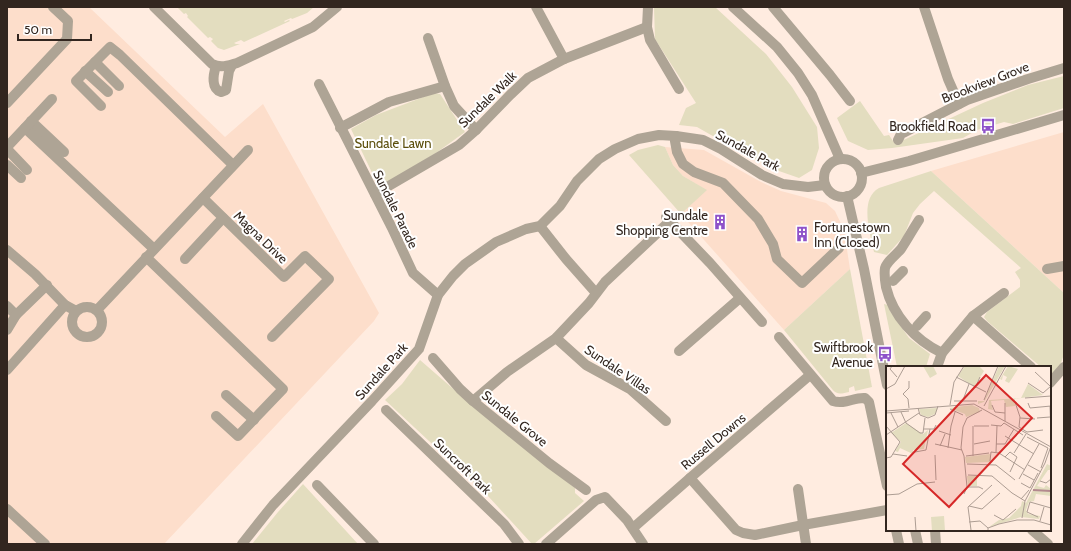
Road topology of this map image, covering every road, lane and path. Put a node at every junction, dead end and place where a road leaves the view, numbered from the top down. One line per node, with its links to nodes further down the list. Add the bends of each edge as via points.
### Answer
1 (53, 7): 24 (street, via 68,21 67,39)
2 (154, 7): 14 (street)
3 (337, 7): 13 (street, via 313,27)
4 (536, 7): 11 (street)
5 (648, 7): 9 (street)
6 (733, 7): 36 (street, via 777,47 798,73 812,95)
7 (773, 7): 23 (street)
8 (925, 7): 25 (street, via 948,79)
9 (647, 27): 11 (street, Sundale Walk); 20 (street, via 652,46)
10 (428, 38): 19 (street)
11 (564, 59): 30 (street, Sundale Walk, via 528,78)
12 (95, 62): 16 (street); 18 (street); 38 (street, via 110,47)
13 (232, 65): 14 (street); 14 (street, via 226,90 221,92 214,87)
14 (216, 66)
15 (1064, 68): 25 (street, Brookview Grove)
16 (86, 72): 21 (street); 26 (street, via 76,81)
17 (319, 84): 29 (street, Sundale Parade)
18 (119, 86)
19 (445, 86): 29 (street, via 389,102); 30 (street, via 454,106)
20 (679, 90)
21 (108, 92)
22 (52, 99): 28 (street)
23 (850, 101)
24 (7, 103)
25 (960, 104): 32 (street, Brookview Grove, via 901,134)
26 (101, 106)
27 (1064, 115): 39 (street)
28 (28, 124): 33 (street); 35 (street); 49 (street)
29 (340, 128): 41 (street, Sundale Parade)
30 (476, 130): 41 (street, Sundale Walk, via 459,145)
31 (676, 136): 40 (street, Sundale Park, via 703,140 762,175 783,184 808,187); 46 (street, Sundale Park, via 638,139 599,158); 47 (street, via 676,152 683,164 694,172 723,183 758,219 773,244 777,259 802,283)
32 (898, 140)
33 (7, 148): 37 (street, via 24,174)
34 (248, 150): 38 (street)
35 (64, 152)
36 (840, 159): 39 (street, via 853,162); 40 (street, via 826,168)
37 (7, 165)
38 (233, 165): 43 (street)
39 (861, 173): 42 (street, via 857,189)
40 (825, 185): 42 (street, via 832,193)
41 (375, 194): 59 (street, Sundale Parade, via 413,273)
42 (847, 196): 82 (street)
43 (203, 198): 44 (street, Magna Drive); 49 (street)
44 (223, 218): 51 (street); 71 (street, Magna Drive, via 284,277 305,256 328,279)
45 (919, 220): 75 (street, via 885,268 885,280 895,312 917,336)
46 (540, 226): 57 (street); 59 (street, Sundale Park, via 496,242 465,264)
47 (839, 248)
48 (7, 250): 56 (street)
49 (154, 250): 50 (street)
50 (146, 257): 63 (street); 88 (street, via 283,389)
51 (185, 259)
52 (1064, 266): 53 (street)
53 (1047, 269)
54 (903, 271): 55 (street)
55 (893, 281)
56 (47, 285): 61 (street); 65 (street)
57 (596, 293): 60 (street, via 668,219); 73 (street)
58 (1004, 293): 67 (street)
59 (438, 294): 104 (street, Sundale Park, via 418,349 273,505)
60 (740, 298): 68 (street); 74 (street)
61 (65, 305): 64 (street); 80 (street)
62 (7, 306): 65 (street)
63 (97, 310): 64 (street, via 88,306); 64 (street, via 102,319 100,329 88,338 74,331 71,320)
64 (76, 311)
65 (16, 315): 70 (street)
66 (926, 316): 69 (street)
67 (974, 316): 75 (street); 78 (street)
68 (762, 322)
69 (917, 326)
70 (7, 330)
71 (272, 337)
72 (779, 337): 81 (street)
73 (556, 338): 85 (street, via 507,372); 89 (street, Sundale Villas, via 586,365 630,389)
74 (679, 351)
75 (942, 353): 77 (street)
76 (434, 358): 85 (street, Sundale Grove)
77 (937, 366)
78 (1030, 366)
79 (1064, 367): 83 (street)
80 (7, 370)
81 (810, 375): 90 (street, Russell Downs); 91 (street, via 833,401 840,403 861,397 869,402)
82 (886, 380)
83 (1051, 382)
84 (226, 395): 88 (street)
85 (473, 401): 94 (street, Sundale Grove)
86 (386, 410): 106 (street, Suncroft Park, via 504,524)
87 (216, 416): 88 (street, via 238,436)
88 (254, 420)
89 (666, 421)
90 (690, 478): 97 (street, via 736,530 743,534 755,535); 98 (street, Russell Downs)
91 (886, 481)
92 (317, 485): 105 (street)
93 (798, 489): 97 (street)
94 (586, 490)
95 (7, 509): 103 (street)
96 (886, 510): 97 (street)
97 (803, 525): 109 (street)
98 (633, 528): 107 (street, via 605,497 596,500); 108 (street)
99 (896, 531): 110 (street)
100 (915, 531): 111 (street)
101 (935, 531): 112 (street)
102 (1033, 531): 113 (street)
103 (45, 544)
104 (242, 544)
105 (374, 544)
106 (519, 544)
107 (546, 544)
108 (643, 544)
109 (806, 544)
110 (899, 544)
111 (918, 544)
112 (936, 544)
113 (1048, 544)

